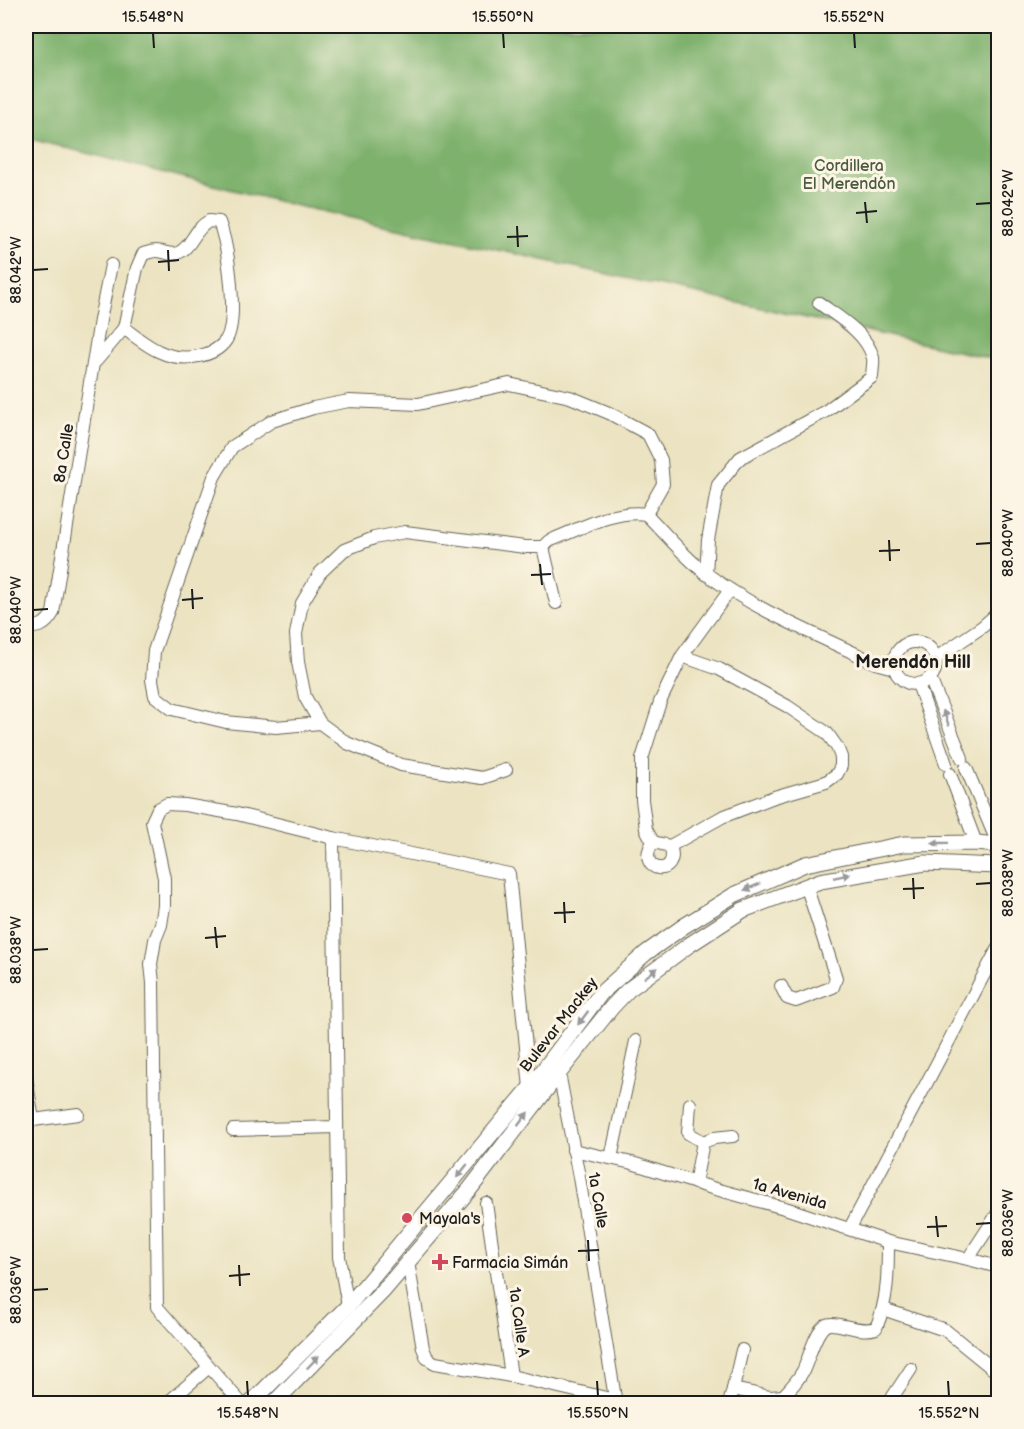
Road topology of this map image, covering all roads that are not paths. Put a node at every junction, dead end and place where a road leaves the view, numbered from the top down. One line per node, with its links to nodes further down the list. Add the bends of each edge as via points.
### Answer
1 (111, 265): 4 (street, 8a Calle)
2 (819, 303): 7 (street, via 846,322 865,343 873,358 872,377 826,411 740,458 718,485)
3 (124, 328): 3 (street, via 152,349 187,359 210,354 226,339 232,290 219,222 209,221 198,227 180,252 170,255 155,250 143,254); 4 (street)
4 (95, 362): 11 (street, 8a Calle, via 53,613 46,624)
5 (646, 514): 6 (street, via 601,519); 7 (street); 17 (street, via 663,484 661,460 648,434 609,412 570,398 509,384 418,404 350,401 272,420 232,447 214,477 154,651 152,680 155,696 172,709 226,722 276,727)
6 (543, 547): 9 (street); 17 (street, via 405,532 374,538 344,550 321,573 302,603 296,634 305,697)
7 (706, 574): 8 (street)
8 (730, 590): 12 (street); 14 (street, via 875,663)
9 (556, 603)
10 (999, 613): 13 (street)
11 (26, 627)
12 (682, 656): 20 (street, via 660,702 642,759 642,800 646,829); 23 (street, via 719,669 787,706 827,734 837,747 841,766 826,782 722,817)
13 (936, 658): 14 (street, via 929,646 909,642 894,657); 15 (street)
14 (894, 668): 16 (street, via 904,682)
15 (930, 678): 16 (street); 22 (street, one-way to 15)
16 (918, 684): 21 (street)
17 (320, 723): 18 (street, via 347,743 401,765 482,778)
18 (506, 770)
19 (333, 838): 31 (street, via 509,874); 35 (street); 52 (street, via 185,805 167,804 158,810 152,822 164,878 164,906 151,964 157,1307)
20 (653, 842): 23 (street); 23 (street, via 647,858 658,868 672,862)
21 (976, 843): 22 (main road, Bulevar Mackey); 24 (main road); 31 (main road, Bulevar Mackey, one-way to 31, via 904,844 805,864 734,895 646,953 602,993)
22 (999, 844)
23 (670, 846)
24 (994, 863): 25 (main road, Bulevar Mackey, one-way to 24, via 925,863)
25 (806, 885): 27 (street, via 836,978 833,987 796,1001 787,998); 29 (main road, Bulevar Mackey, one-way to 25, via 627,990 743,910)
26 (999, 948): 44 (street)
27 (781, 986)
28 (636, 1041): 40 (street)
29 (559, 1073): 39 (street, 1a Calle); 47 (main road, Bulevar Mackey, one-way to 29)
30 (26, 1077): 34 (street)
31 (530, 1088): 49 (main road, Bulevar Mackey, one-way to 49)
32 (690, 1104): 38 (street, via 688,1133)
33 (78, 1114): 34 (street)
34 (29, 1121)
35 (337, 1126): 36 (street); 49 (street, via 339,1257)
36 (233, 1130)
37 (733, 1136): 38 (street)
38 (704, 1142): 41 (street)
39 (573, 1150): 40 (street, 1a Avenida); 57 (street, 1a Calle)
40 (611, 1158): 41 (street, 1a Avenida)
41 (695, 1183): 44 (street, 1a Avenida)
42 (486, 1203): 55 (street, 1a Calle A)
43 (999, 1213): 46 (street)
44 (850, 1228): 45 (street, 1a Avenida)
45 (888, 1242): 46 (street, 1a Avenida); 50 (street)
46 (968, 1259): 48 (street, 1a Avenida)
47 (408, 1262): 55 (street, via 427,1358); 62 (main road, Bulevar Mackey, one-way to 47)
48 (999, 1267)
49 (348, 1306): 61 (main road, Bulevar Mackey)
50 (883, 1309): 54 (street, via 945,1330); 56 (street, via 876,1328 870,1330 827,1325 794,1386 783,1396)
51 (742, 1350): 56 (street)
52 (209, 1367): 59 (street); 60 (street)
53 (911, 1369): 58 (street)
54 (999, 1373)
55 (512, 1376): 57 (street)
56 (733, 1389): 63 (street)
57 (616, 1402)
58 (893, 1402)
59 (166, 1404)
60 (242, 1404)
61 (250, 1404)
62 (273, 1404)
63 (729, 1404)

